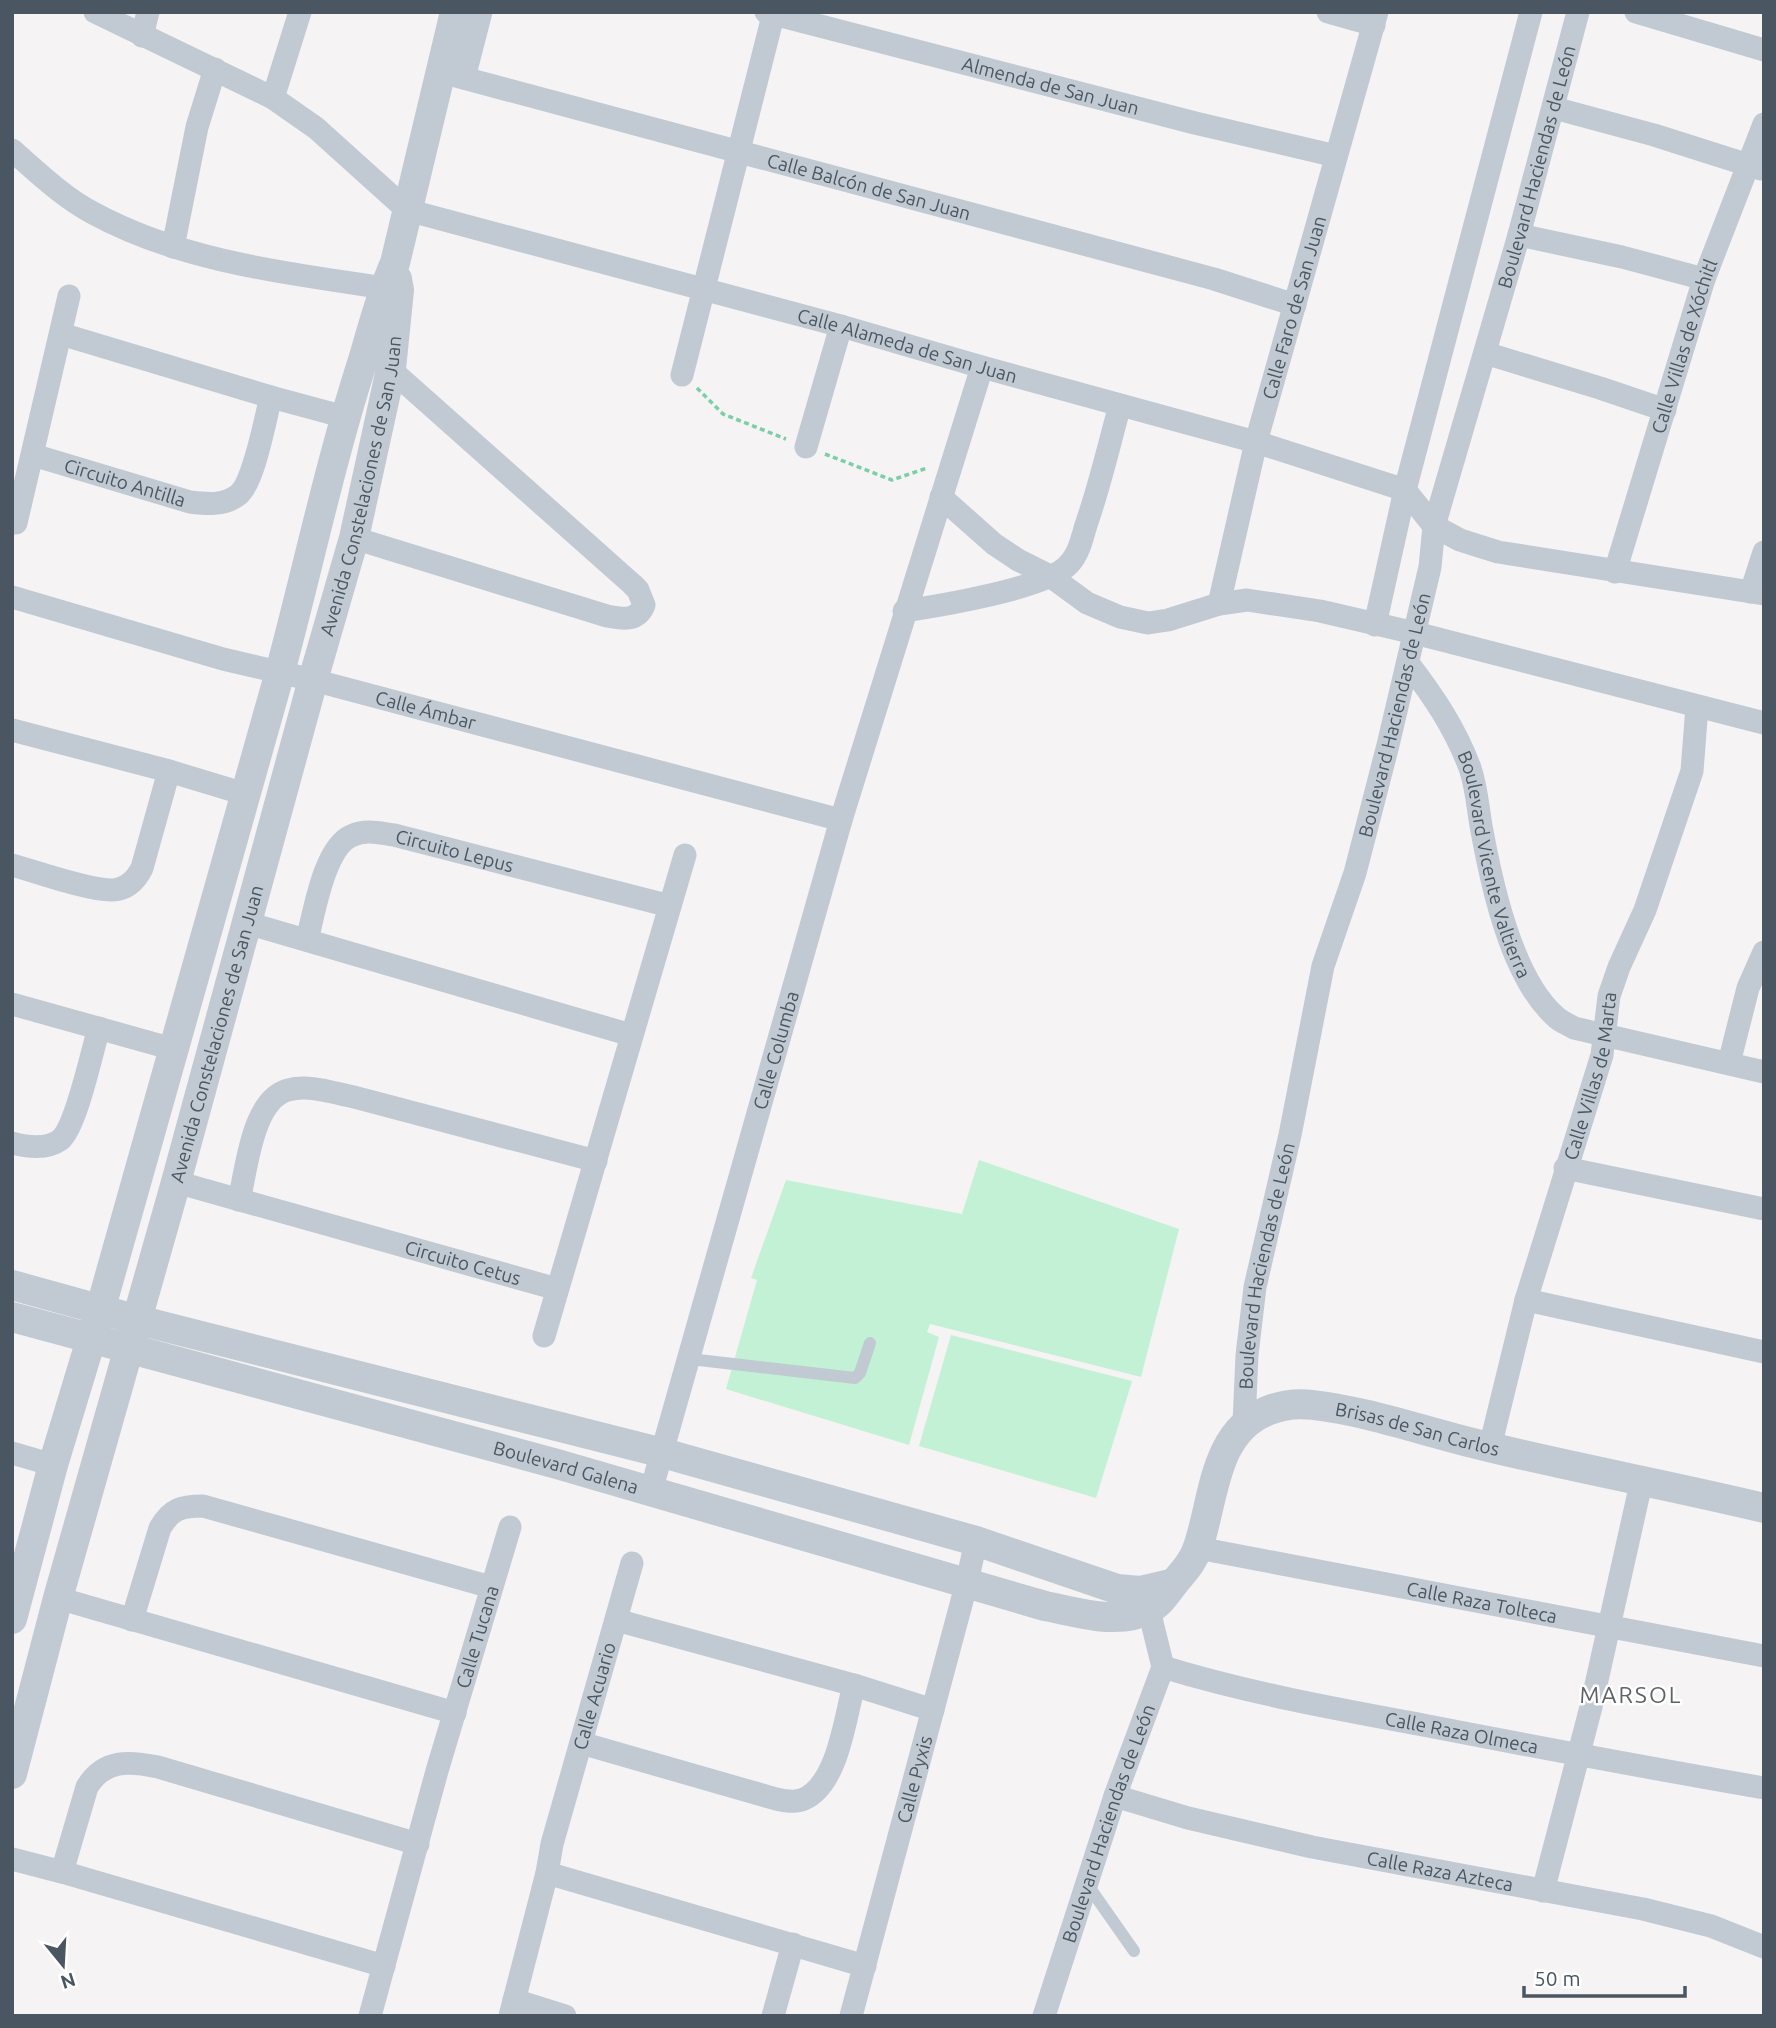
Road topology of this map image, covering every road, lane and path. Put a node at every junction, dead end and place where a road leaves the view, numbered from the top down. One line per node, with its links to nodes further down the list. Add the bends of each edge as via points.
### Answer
1 (95, 12): 12 (street)
2 (148, 12): 12 (street)
3 (300, 12): 16 (street)
4 (455, 12): 15 (street)
5 (481, 12): 15 (street)
6 (1328, 12): 11 (street)
7 (1531, 12): 45 (street, Boulevard Haciendas de León)
8 (1578, 12): 17 (street, Boulevard Haciendas de León)
9 (1636, 12): 13 (street)
10 (771, 13): 20 (street); 21 (street, Almenda de San Juan)
11 (1376, 19): 21 (street, Calle Faro de San Juan)
12 (142, 36): 14 (street)
13 (1764, 50)
14 (215, 69): 16 (street); 25 (street, via 197,127)
15 (452, 75): 20 (street, Calle Balcón de San Juan); 23 (street)
16 (273, 98): 23 (street, via 316,128)
17 (1554, 108): 22 (street); 24 (street, Boulevard Haciendas de León)
18 (1764, 124): 22 (street, Calle Villas de Xóchitl)
19 (12, 150): 25 (street, via 91,212)
20 (738, 153): 28 (street); 30 (street, Calle Balcón de San Juan, via 1214,279)
21 (1336, 156): 30 (street, Calle Faro de San Juan)
22 (1756, 168): 26 (street, Calle Villas de Xóchitl)
23 (407, 209): 27 (street); 28 (street, Calle Alameda de San Juan)
24 (1519, 235): 26 (street); 34 (street, Boulevard Haciendas de León)
25 (173, 247): 27 (street, via 234,264)
26 (1704, 279): 40 (street, Calle Villas de Xóchitl)
27 (393, 280): 33 (street, Avenida Constelaciones de San Juan); 36 (street, Avenida Constelaciones de San Juan)
28 (705, 290): 31 (street, Calle Alameda de San Juan); 37 (street)
29 (69, 296): 32 (street)
30 (1295, 305): 42 (street, Calle Faro de San Juan)
31 (841, 326): 35 (street, Calle Alameda de San Juan); 43 (street)
32 (61, 334): 38 (street); 44 (street)
33 (366, 348): 36 (street); 41 (street, Avenida Constelaciones de San Juan)
34 (1485, 353): 40 (street); 48 (street, Boulevard Haciendas de León)
35 (982, 368): 39 (street, Calle Alameda de San Juan); 46 (street, Calle Columba)
36 (391, 369): 49 (street, Avenida Constelaciones de San Juan); 49 (street, via 632,584 644,605 634,617 607,617)
37 (682, 375)
38 (271, 397): 41 (street); 44 (street, Circuito Antilla, via 248,484 238,496 223,503 190,502)
39 (1120, 405): 42 (street, Calle Alameda de San Juan); 52 (street, via 1076,555)
40 (1665, 410): 51 (street, Calle Villas de Xóchitl)
41 (345, 417): 60 (street, Avenida Constelaciones de San Juan)
42 (1256, 442): 45 (street, Calle Alameda de San Juan); 55 (street, Calle Faro de San Juan)
43 (806, 447)
44 (33, 455): 47 (street)
45 (1405, 490): 48 (street); 57 (street, Boulevard Haciendas de León)
46 (941, 497): 52 (street, via 994,544); 56 (street, Calle Columba)
47 (16, 523)
48 (1434, 526): 51 (street, via 1498,552); 58 (street, Boulevard Haciendas de León)
49 (354, 538): 61 (street, Avenida Constelaciones de San Juan)
50 (1764, 552): 53 (street)
51 (1615, 572): 53 (street)
52 (1051, 576): 55 (street, via 1087,603 1148,623); 56 (street, via 959,603)
53 (1757, 593)
54 (12, 597): 60 (street, Calle Ámbar)
55 (1219, 604): 57 (street, via 1247,600)
56 (904, 611): 67 (street, Calle Columba)
57 (1375, 625): 58 (street)
58 (1415, 633): 59 (street, Boulevard Haciendas de León); 62 (street)
59 (1408, 663): 77 (street, Boulevard Vicente Valtierra, via 1443,708 1471,770 1488,865 1522,970 1556,1018); 98 (street, Boulevard Haciendas de León, via 1355,873 1323,966 1255,1287)
60 (280, 672): 61 (street, Calle Ámbar); 66 (street, Avenida Constelaciones de San Juan)
61 (313, 680): 67 (street, Calle Ámbar); 71 (street, Avenida Constelaciones de San Juan)
62 (1697, 707): 63 (street); 77 (street, Calle Villas de Marta, via 1692,771 1645,910 1609,996)
63 (1764, 723)
64 (12, 730): 65 (street)
65 (169, 771): 66 (street); 69 (street, via 142,868 126,886 98,889)
66 (245, 793): 78 (street, Avenida Constelaciones de San Juan)
67 (841, 820): 97 (street, Calle Columba)
68 (685, 855): 70 (street)
69 (12, 865)
70 (670, 906): 72 (street, Circuito Lepus, via 369,831 349,836 337,849 326,870); 76 (street)
71 (247, 923): 72 (street); 84 (street, Avenida Constelaciones de San Juan)
72 (307, 940): 76 (street)
73 (1764, 952): 79 (street, via 1748,988)
74 (12, 1004): 75 (street)
75 (99, 1028): 78 (street); 81 (street, via 72,1124 62,1139 36,1147)
76 (631, 1035): 82 (street)
77 (1605, 1036): 79 (street, Boulevard Vicente Valtierra); 83 (street, Calle Villas de Marta)
78 (173, 1049): 90 (street, Avenida Constelaciones de San Juan)
79 (1729, 1063): 80 (street, Boulevard Vicente Valtierra)
80 (1764, 1072)
81 (12, 1143)
82 (596, 1161): 85 (street, via 354,1097 314,1088 290,1089 275,1095 262,1112); 88 (street)
83 (1565, 1168): 86 (street); 89 (street, Calle Villas de Marta)
84 (176, 1182): 85 (street, Circuito Cetus); 92 (street, Avenida Constelaciones de San Juan)
85 (240, 1200): 88 (street, Circuito Cetus)
86 (1764, 1209)
87 (12, 1285): 90 (street, Boulevard Galena)
88 (557, 1289): 93 (street)
89 (1526, 1300): 96 (street); 99 (street, Calle Villas de Marta)
90 (100, 1309): 92 (street, Boulevard Galena); 94 (street, Avenida Constelaciones de San Juan)
91 (12, 1317): 94 (street, Boulevard Galena)
92 (133, 1334): 94 (street, Boulevard Galena); 101 (street, Boulevard Galena); 104 (street, Boulevard Galena); 112 (street, Avenida Constelaciones de San Juan)
93 (544, 1335)
94 (92, 1338): 102 (street, Avenida Constelaciones de San Juan)
95 (870, 1343): 97 (lane, via 855,1378)
96 (1764, 1352)
97 (690, 1359): 101 (street, Calle Columba)
98 (1244, 1423): 99 (street, Brisas de San Carlos, via 1286,1405 1311,1404); 108 (street, via 1216,1474)
99 (1490, 1447): 103 (street, Brisas de San Carlos)
100 (12, 1453): 102 (street)
101 (663, 1453): 104 (street, Calle Columba); 107 (street, Boulevard Galena)
102 (53, 1465): 114 (street, Avenida Constelaciones de San Juan)
103 (1642, 1479): 105 (street, Brisas de San Carlos); 117 (street)
104 (651, 1491): 110 (street, Boulevard Galena)
105 (1764, 1508)
106 (510, 1527): 111 (street)
107 (976, 1541): 110 (street, Calle Pyxis); 113 (street, Boulevard Galena)
108 (1198, 1548): 113 (street, via 1174,1583); 117 (street, Calle Raza Tolteca)
109 (632, 1563): 116 (street)
110 (967, 1582): 113 (street, Boulevard Galena, via 1080,1613); 121 (street, Calle Pyxis)
111 (491, 1587): 115 (street, Calle Tucana, via 203,1506 188,1506 168,1515 160,1528); 122 (street, Calle Tucana)
112 (58, 1598): 115 (street, Calle Tucana); 125 (street, Avenida Constelaciones de San Juan)
113 (1132, 1601): 119 (street)
114 (12, 1619)
115 (132, 1620): 122 (street, Calle Tucana)
116 (616, 1620): 120 (street, Calle Acuario); 123 (street, Calle Acuario)
117 (1610, 1627): 118 (street, Calle Raza Tolteca); 124 (street)
118 (1764, 1656)
119 (1163, 1667): 124 (street, Calle Raza Olmeca, via 1341,1710); 127 (street, Boulevard Haciendas de León)
120 (854, 1685): 121 (street, Calle Acuario); 123 (street, Calle Acuario, via 831,1771 804,1800 776,1799)
121 (933, 1710): 138 (street, Calle Pyxis)
122 (455, 1713): 128 (street)
123 (581, 1743): 131 (street)
124 (1580, 1756): 126 (street, Calle Raza Olmeca); 133 (street)
125 (12, 1774)
126 (1764, 1788)
127 (1115, 1796): 132 (street, Boulevard Haciendas de León); 133 (street, Calle Raza Azteca, via 1312,1847)
128 (418, 1844): 130 (street, via 158,1767 117,1763 94,1776 87,1787); 137 (street)
129 (12, 1859): 130 (street)
130 (62, 1871): 137 (street)
131 (547, 1873): 134 (street); 139 (street)
132 (1087, 1884): 136 (lane); 144 (street, Boulevard Haciendas de León)
133 (1543, 1891): 135 (street, Calle Raza Azteca, via 1670,1916)
134 (793, 1944): 138 (street); 142 (street)
135 (1764, 1947)
136 (1134, 1951)
137 (384, 1966): 140 (street)
138 (865, 1966): 143 (street, Calle Pyxis)
139 (512, 2008): 141 (street)
140 (370, 2016)
141 (565, 2016)
142 (773, 2016)
143 (851, 2016)
144 (1044, 2016)

